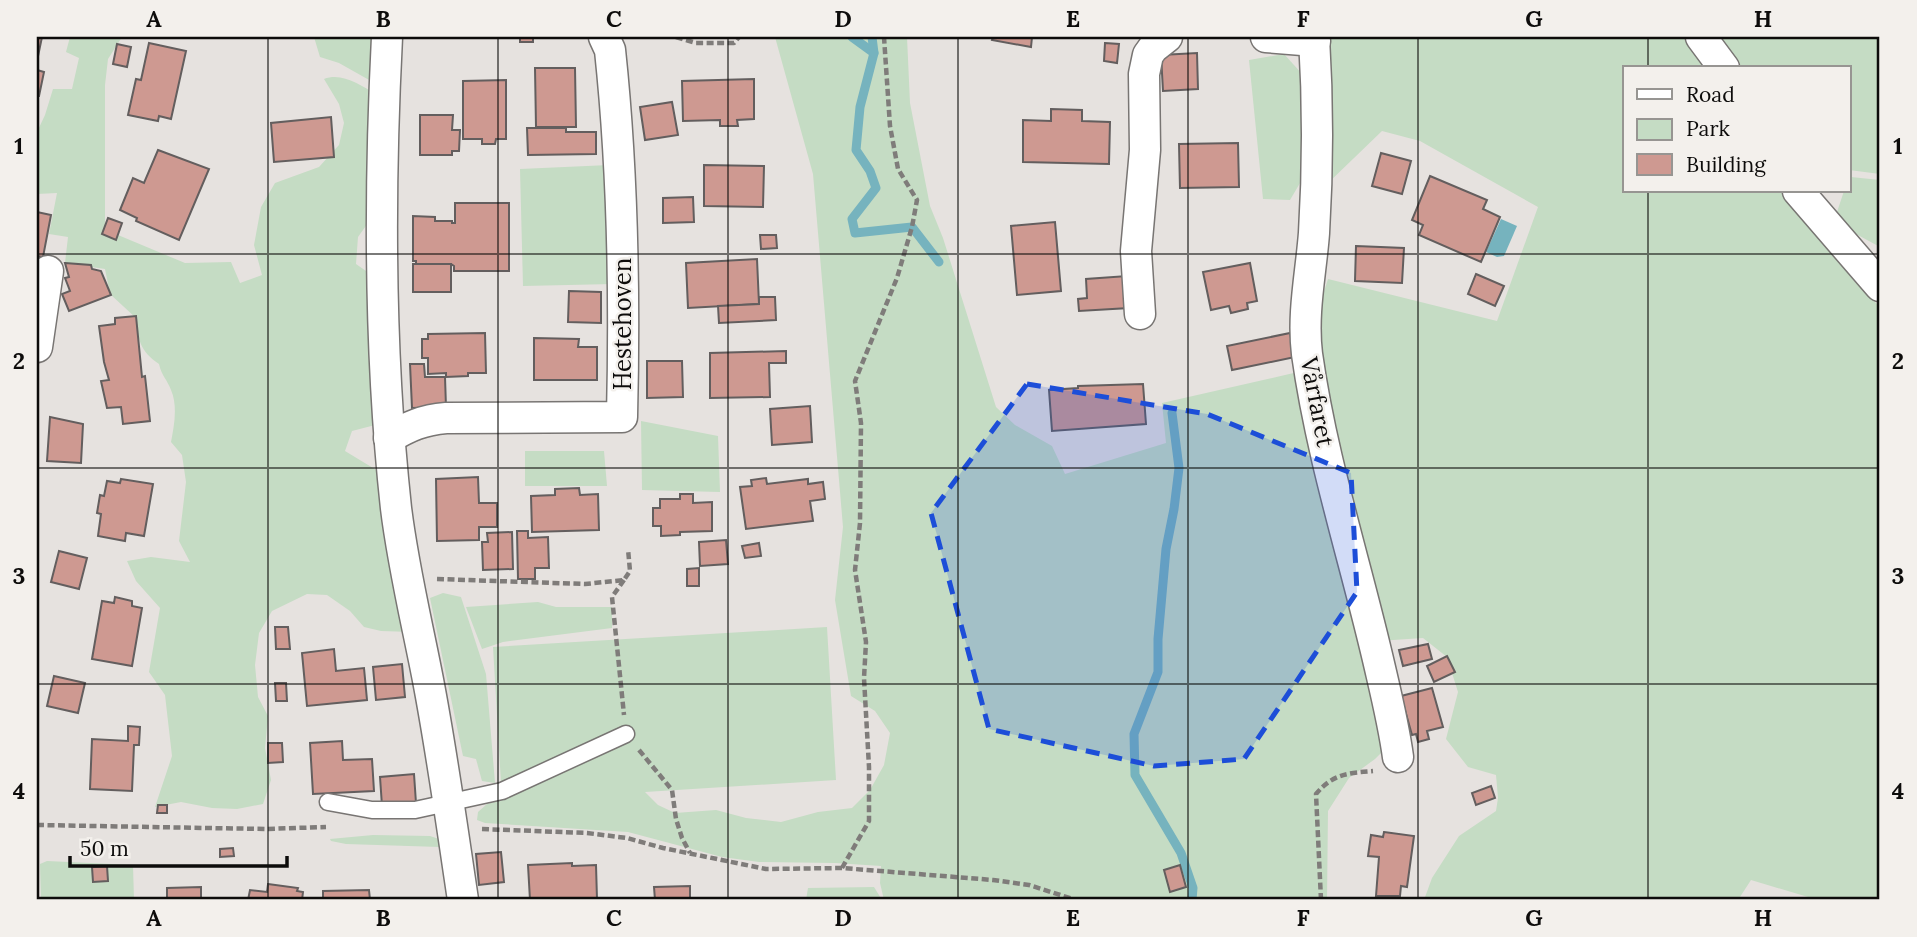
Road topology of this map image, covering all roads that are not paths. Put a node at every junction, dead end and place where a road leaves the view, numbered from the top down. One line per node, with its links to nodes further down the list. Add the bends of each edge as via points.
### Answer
1 (387, 37): 13 (street, via 383,331)
2 (604, 37): 13 (street, Hestehoven, via 610,50 617,113 625,301 622,417 446,418 412,424)
3 (1167, 37): 11 (street, via 1148,55 1144,74 1145,150 1136,251)
4 (1266, 37): 6 (street, Vårfaret)
5 (1701, 37): 7 (street)
6 (1315, 39): 15 (street, Vårfaret, via 1315,193 1304,318 1307,351 1317,414 1368,617)
7 (1723, 66)
8 (1799, 192): 10 (street)
9 (48, 271): 12 (street)
10 (1880, 286)
11 (1140, 314)
12 (37, 347)
13 (389, 438): 17 (street, via 397,512)
14 (626, 734): 17 (lane)
15 (1388, 764)
16 (328, 802): 17 (lane, via 372,810)
17 (450, 814): 18 (street)
18 (463, 900)

